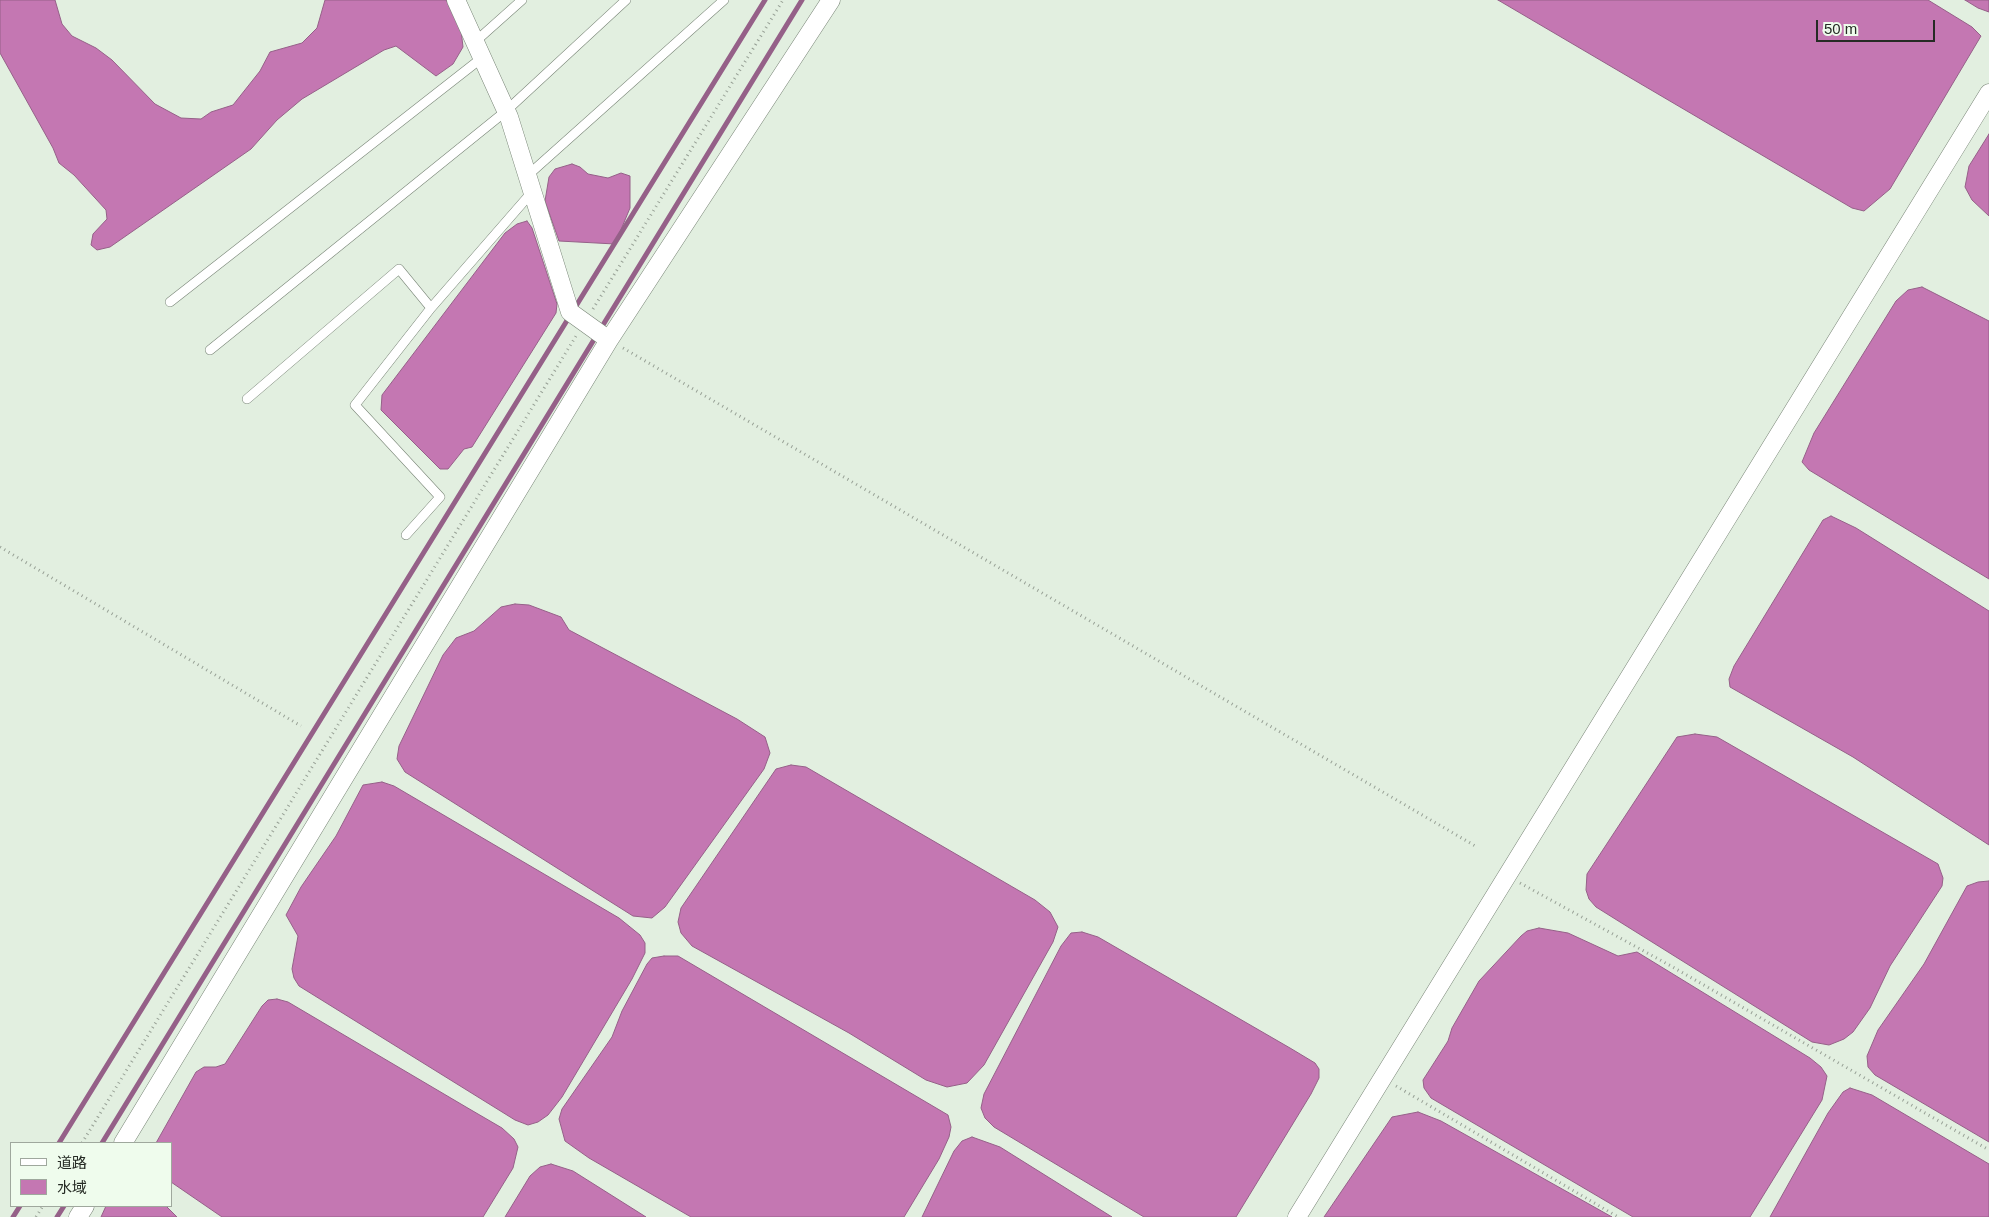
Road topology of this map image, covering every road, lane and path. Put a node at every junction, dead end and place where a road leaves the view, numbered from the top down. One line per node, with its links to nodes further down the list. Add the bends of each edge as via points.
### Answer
1 (456, 0): 7 (street)
2 (522, 0): 7 (lane)
3 (626, 0): 9 (lane)
4 (724, 0): 10 (lane)
5 (783, 0): 13 (path)
6 (832, 0): 13 (street)
7 (479, 49): 9 (street); 11 (lane)
8 (1989, 93): 20 (street)
9 (506, 111): 10 (street); 14 (lane)
10 (530, 184): 12 (lane); 13 (street)
11 (170, 302)
12 (431, 308): 15 (lane, via 399,269); 16 (lane, via 355,405 440,497)
13 (590, 326): 19 (path); 22 (path); 23 (street)
14 (210, 350)
15 (247, 398)
16 (406, 535)
17 (0, 547): 18 (path)
18 (301, 726)
19 (1477, 847)
20 (1507, 876): 21 (street); 24 (path, via 1671,966)
21 (1383, 1078): 25 (street); 26 (path)
22 (83, 1142)
23 (124, 1142)
24 (1989, 1150)
25 (1298, 1217)
26 (1618, 1217)

